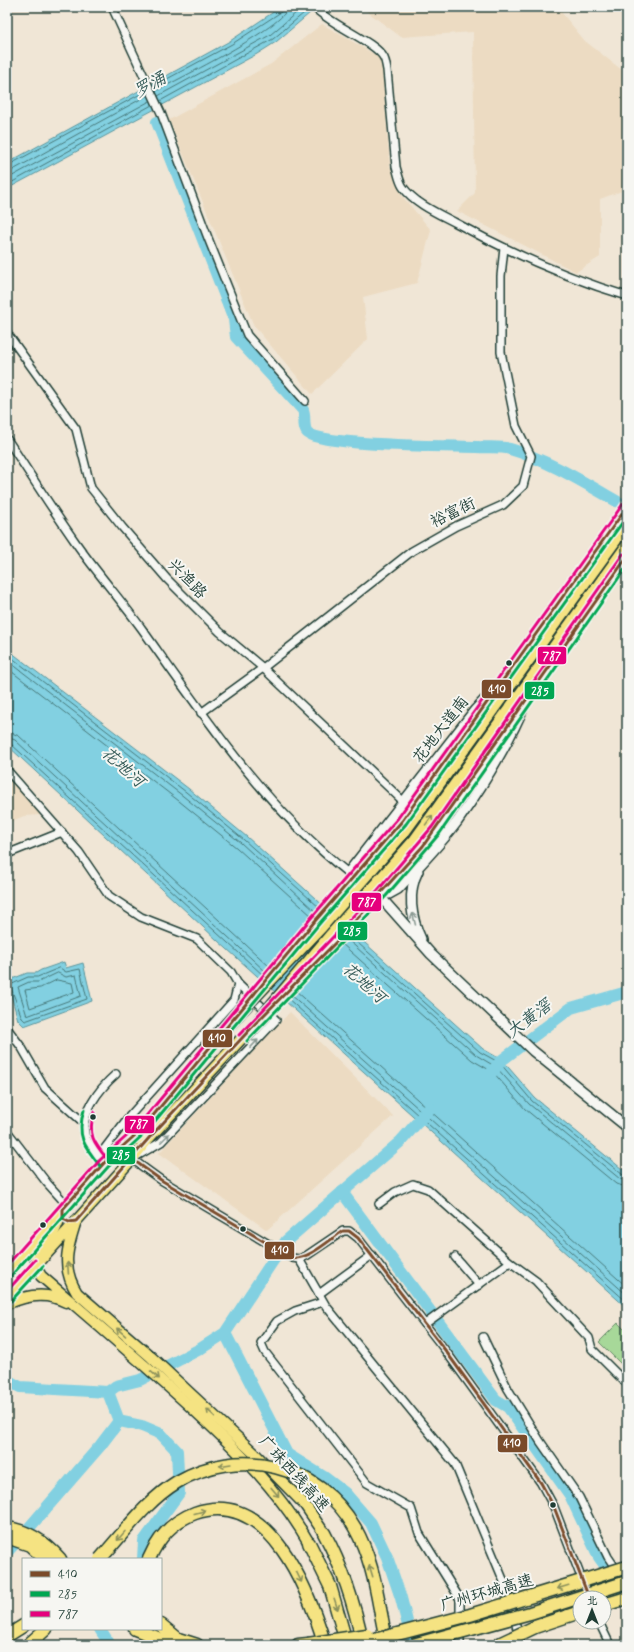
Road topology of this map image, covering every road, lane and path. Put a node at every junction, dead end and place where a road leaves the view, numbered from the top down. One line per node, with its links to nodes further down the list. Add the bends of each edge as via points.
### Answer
1 (112, 7): 6 (street, via 161,114 247,335)
2 (315, 8): 3 (street, via 384,57 396,167 402,186 432,210)
3 (504, 248): 4 (street, via 565,276); 12 (street, 裕富街, via 501,276 501,352 516,426 531,456 523,486 503,506 456,526 412,551)
4 (627, 296)
5 (7, 333): 12 (street, 兴渔路, via 76,429 89,483 99,499 167,579 220,632)
6 (305, 400)
7 (7, 439): 15 (street, via 76,543 141,628)
8 (627, 507): 13 (main road, 花地大道南)
9 (627, 525): 25 (main road, 花地大道南, bridge, via 404,833 322,927)
10 (627, 545): 26 (main road, one-way to 10, bridge, via 414,840)
11 (627, 557): 14 (main road)
12 (263, 668): 15 (street, 裕富街); 17 (street, 兴渔路)
13 (503, 680): 17 (main road, 花地大道南, via 475,710); 25 (main road, bridge, via 390,836 305,933)
14 (528, 698): 20 (main road, via 513,731 484,780 456,822); 26 (main road, bridge, via 448,813 387,888)
15 (201, 713): 21 (street, via 262,790)
16 (7, 770): 18 (street)
17 (404, 802): 21 (main road, 花地大道南)
18 (62, 832): 19 (street); 24 (street, via 109,896 141,917 197,938 231,972)
19 (7, 854)
20 (423, 862): 22 (main road, via 394,892); 23 (main road, one-way to 20, via 418,932 411,900 414,878)
21 (348, 874): 22 (main road)
22 (374, 892): 23 (main road)
23 (430, 954): 30 (main road, via 533,1052)
24 (238, 984): 32 (street, via 234,1000 127,1119); 33 (street, one-way to 24, via 161,1142 276,1020)
25 (243, 1010): 32 (main road, 花地大道南, via 141,1130)
26 (256, 1023): 33 (main road, via 149,1138)
27 (7, 1028): 29 (street, via 45,1088)
28 (116, 1074): 29 (street, via 104,1084 95,1098)
29 (85, 1124): 32 (street, via 87,1139)
30 (627, 1127)
31 (7, 1131): 35 (street)
32 (102, 1159): 35 (main road)
33 (132, 1160): 36 (main road); 39 (street, via 161,1180)
34 (379, 1204): 40 (street, via 395,1192 413,1184 428,1189)
35 (65, 1207): 36 (main road, via 63,1219 69,1222); 41 (main road, via 52,1234 39,1250); 42 (main road)
36 (76, 1221): 41 (main road); 51 (main road, 广珠西线高速, one-way to 36, via 151,1357 77,1293 70,1282 67,1270 68,1250)
37 (372, 1255): 39 (street, via 358,1238 349,1231 343,1231 306,1256); 44 (street); 49 (street)
38 (455, 1257): 43 (street)
39 (296, 1259): 44 (street)
40 (510, 1262): 43 (street); 52 (street, via 536,1281 589,1338 592,1350)
41 (36, 1266): 45 (main road); 48 (main road, via 41,1276)
42 (7, 1273)
43 (479, 1285): 49 (street)
44 (319, 1294): 46 (street)
45 (7, 1298)
46 (323, 1302): 86 (street, via 277,1320 261,1343 265,1352 367,1483 411,1508 420,1533 460,1599); 88 (street, via 455,1464 507,1589)
47 (7, 1304): 48 (main road, via 25,1297 49,1296 57,1297)
48 (78, 1309): 51 (main road, 广珠西线高速, one-way to 51, via 143,1364)
49 (428, 1322): 63 (street, via 549,1496)
50 (483, 1337): 62 (street, via 508,1389 579,1497 608,1557)
51 (171, 1383): 54 (main road, 广珠西线高速, one-way to 51, via 304,1505 279,1478); 56 (main road, 广珠西线高速, one-way to 56, via 264,1480 289,1511)
52 (627, 1384)
53 (7, 1528): 58 (highway, via 22,1531 36,1538)
54 (324, 1533): 82 (highway, 广珠西线高速, via 349,1591)
55 (7, 1537): 57 (highway, via 30,1545)
56 (309, 1543): 80 (highway, 广珠西线高速, one-way to 80, via 330,1586)
57 (45, 1558)
58 (59, 1558)
59 (101, 1558): 83 (highway, one-way to 59, bridge, via 365,1552 355,1528 327,1493 288,1470 270,1465 242,1463 221,1465 201,1471 165,1491)
60 (150, 1558): 79 (highway, one-way to 79, via 166,1532 189,1516 210,1510 234,1512 254,1521 275,1539 293,1566 311,1604)
61 (627, 1567): 66 (highway, 广州环城高速, one-way to 66, bridge)
62 (627, 1583): 68 (highway, 广州环城高速, bridge)
63 (586, 1590)
64 (627, 1598): 65 (highway)
65 (612, 1603)
66 (470, 1615): 78 (highway, bridge, via 405,1629); 81 (highway, 广州环城高速, bridge)
67 (572, 1615): 87 (highway, bridge, via 535,1627)
68 (514, 1617): 84 (highway, 广州环城高速, bridge); 85 (highway, bridge)
69 (162, 1626): 77 (highway, via 178,1639)
70 (22, 1627): 74 (highway)
71 (45, 1630): 75 (highway)
72 (137, 1630): 76 (highway)
73 (603, 1630): 89 (street)
74 (7, 1636)
75 (28, 1645)
76 (176, 1645)
77 (196, 1645)
78 (302, 1645)
79 (325, 1645)
80 (346, 1645)
81 (355, 1645)
82 (363, 1645)
83 (387, 1645)
84 (413, 1645)
85 (437, 1645)
86 (460, 1645)
87 (497, 1645)
88 (521, 1645)
89 (610, 1645)

